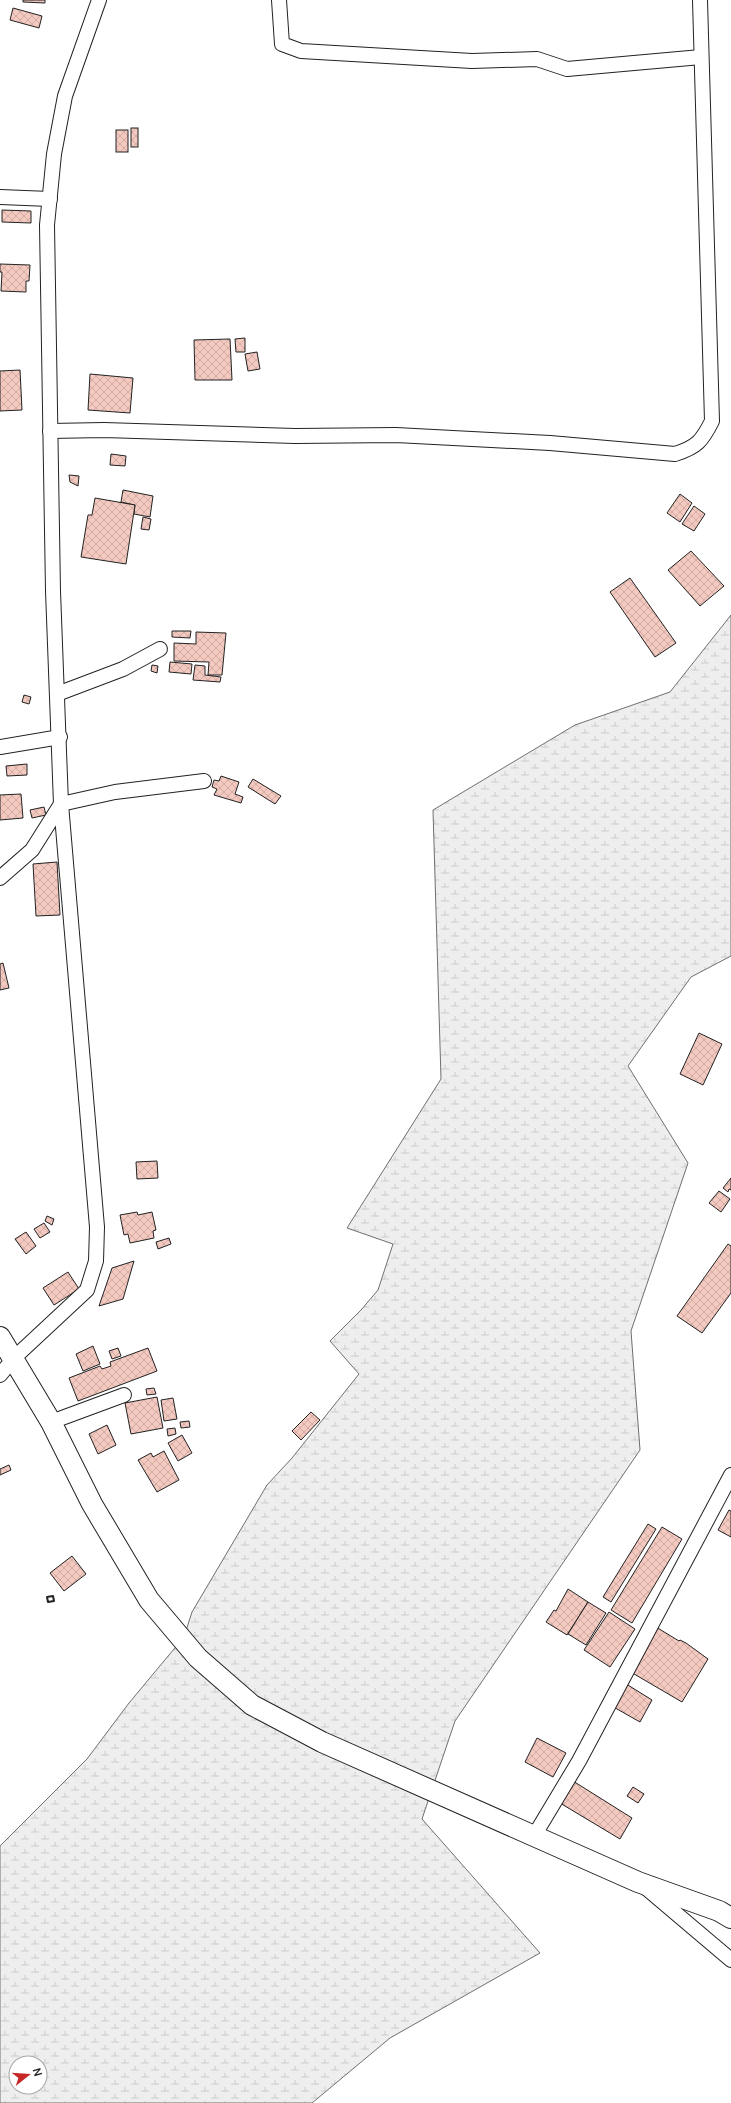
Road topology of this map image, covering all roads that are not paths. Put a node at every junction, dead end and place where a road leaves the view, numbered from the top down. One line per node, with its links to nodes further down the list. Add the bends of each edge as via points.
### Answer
1 (98, 0): 6 (street, via 64,96 54,154)
2 (279, 0): 4 (street, via 282,44 302,51 472,61 537,59 567,69)
3 (700, 0): 4 (street)
4 (701, 57): 7 (street, via 712,420 703,438 691,449 675,454 550,443 396,435 295,436 104,430)
5 (0, 197): 6 (street)
6 (50, 199): 7 (street, via 47,225)
7 (50, 431): 9 (street)
8 (160, 649): 9 (street, via 144,660)
9 (57, 694): 10 (street)
10 (60, 737): 11 (street); 13 (street)
11 (0, 747)
12 (204, 781): 13 (street, via 115,792)
13 (61, 804): 14 (street, via 32,850); 16 (street, via 96,1219 96,1261 87,1290)
14 (0, 878)
15 (0, 1337): 16 (main road)
16 (14, 1358): 17 (street); 19 (main road)
17 (0, 1375)
18 (124, 1395): 19 (street)
19 (51, 1422): 21 (main road, via 92,1504 149,1600 198,1658 252,1705 322,1742)
20 (731, 1475): 21 (street, via 579,1761)
21 (534, 1836): 22 (main road)
22 (638, 1882): 23 (main road, via 719,1911); 24 (street)
23 (731, 1918)
24 (731, 1960)

